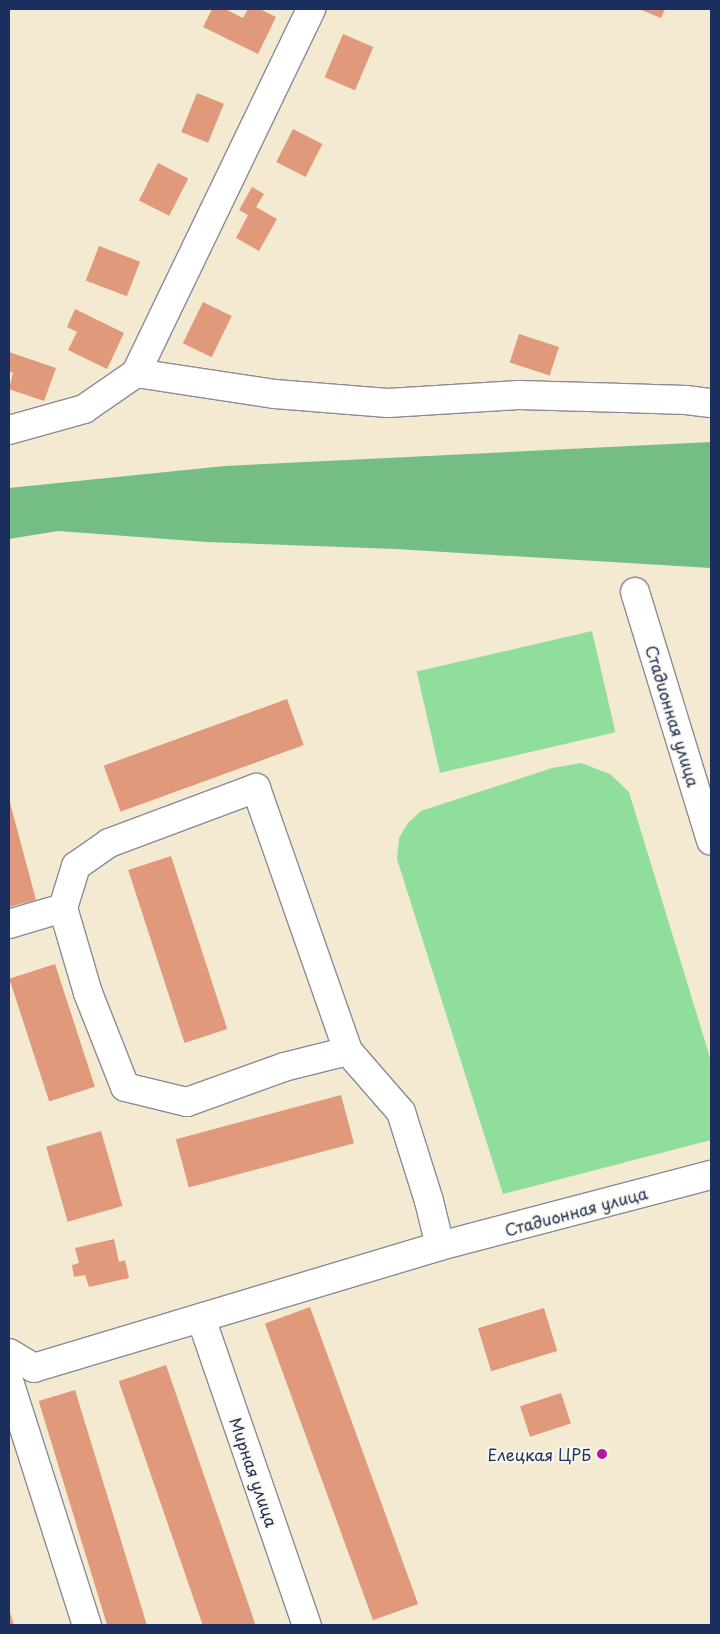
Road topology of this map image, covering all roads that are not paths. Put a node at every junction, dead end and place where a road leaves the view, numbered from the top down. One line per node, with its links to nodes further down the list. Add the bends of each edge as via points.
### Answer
1 (311, 9): 2 (street)
2 (136, 373): 3 (street, via 275,394 388,403 519,394 686,400); 4 (street, via 84,409)
3 (711, 404)
4 (9, 430)
5 (635, 592): 6 (street, Стадионная улица)
6 (711, 841)
7 (64, 908): 8 (street); 9 (street, via 88,993 125,1087 187,1102 284,1067); 9 (street, via 76,866 108,843 256,788)
8 (9, 924)
9 (348, 1051): 11 (street, via 401,1112)
10 (711, 1175): 11 (street, Стадионная улица)
11 (440, 1246): 12 (street, Стадионная улица)
12 (201, 1318): 13 (street, Стадионная улица, via 34,1368); 16 (street, Мирная улица)
13 (9, 1353)
14 (9, 1380): 15 (street)
15 (87, 1625)
16 (307, 1625)

